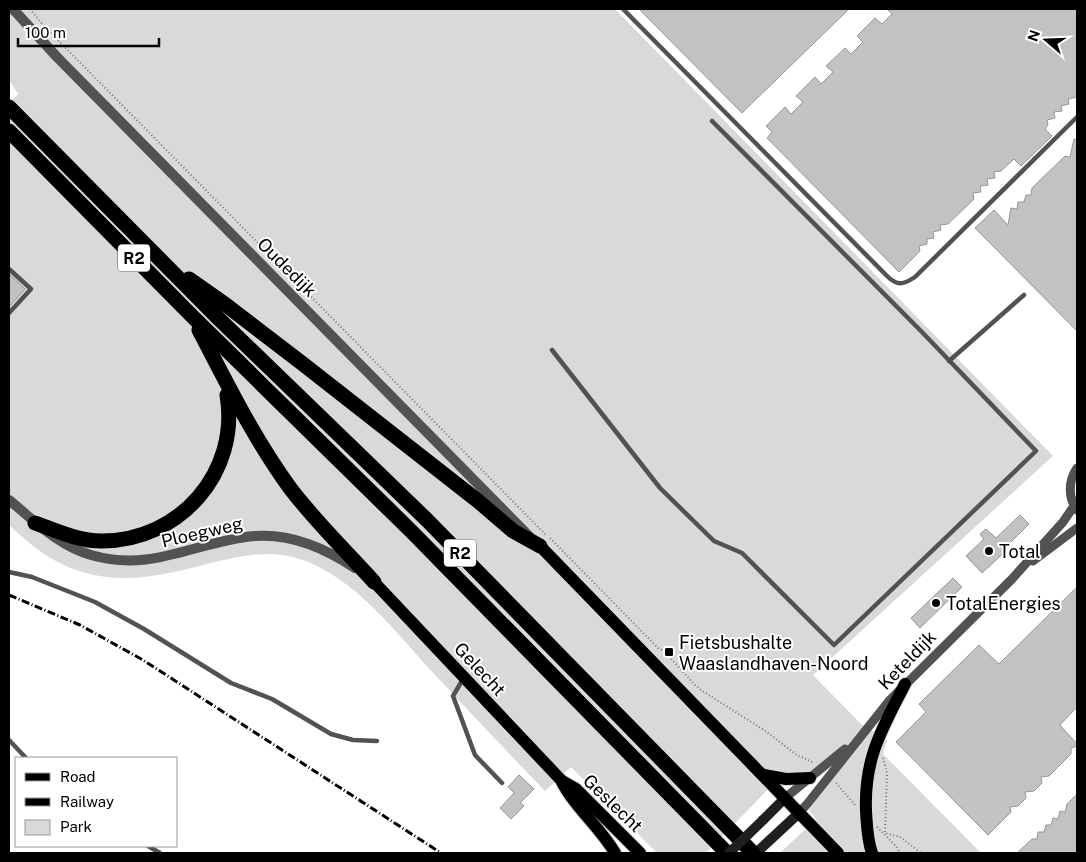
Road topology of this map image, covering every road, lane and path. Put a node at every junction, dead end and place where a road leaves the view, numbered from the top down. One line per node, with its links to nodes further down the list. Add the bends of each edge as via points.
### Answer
1 (14, 9): 21 (street, Oudedijk, via 56,56)
2 (30, 9): 32 (path, via 696,686 797,755)
3 (623, 9): 5 (lane, via 893,282 899,284 915,277)
4 (9, 107): 8 (highway, R2)
5 (1077, 117)
6 (712, 122): 14 (lane)
7 (9, 131): 12 (highway, R2)
8 (160, 260): 21 (highway, R2, via 226,305 513,531); 46 (highway, R2, via 427,520)
9 (9, 269): 11 (lane, via 31,289)
10 (1024, 295): 14 (lane)
11 (9, 313)
12 (193, 317): 15 (highway, R2); 45 (highway, R2, via 412,532)
13 (552, 350): 14 (lane, via 660,488 714,542 742,553 834,645 1036,451)
14 (949, 361)
15 (226, 384): 19 (highway, R2, via 230,413 221,462 208,486 180,515 144,533 101,541 76,537); 24 (highway, R2, via 291,489)
16 (1077, 468): 18 (street, Keteldijk, via 1070,494)
17 (9, 500): 19 (street)
18 (1076, 508): 23 (street, Keteldijk)
19 (35, 523): 24 (street, Ploegweg, via 59,542 77,550 126,561 169,557 255,536 292,539 322,548)
20 (1077, 528): 23 (street, Keteldijk)
21 (540, 546): 33 (main road)
22 (9, 572): 29 (lane, via 32,577 95,602 144,628 231,683 272,699 331,734 353,740)
23 (1012, 579): 26 (street, Keteldijk)
24 (374, 582): 25 (main road, Gelecht)
25 (464, 678): 35 (main road, Gelecht); 36 (lane, via 453,696 475,755)
26 (905, 684): 27 (street, Keteldijk); 48 (main road, via 884,725 869,765 866,810)
27 (870, 724): 34 (street, Keteldijk); 40 (street, Keteldijk)
28 (9, 740): 31 (lane)
29 (377, 741)
30 (883, 756): 42 (path, via 886,773)
31 (25, 757)
32 (814, 763)
33 (764, 775): 34 (main road, via 786,779); 38 (main road)
34 (810, 778): 38 (street, Keteldijk)
35 (561, 780): 43 (main road, via 569,796); 44 (main road, Geslecht, via 576,788)
36 (502, 783)
37 (836, 783): 39 (path)
38 (784, 798): 40 (main road); 45 (main road, bridge)
39 (858, 808)
40 (798, 814): 46 (main road); 47 (main road)
41 (878, 827): 42 (path)
42 (885, 833): 49 (path); 50 (path, via 900,837)
43 (614, 853)
44 (640, 853)
45 (728, 853)
46 (755, 853)
47 (838, 853)
48 (872, 853)
49 (900, 853)
50 (921, 853)

